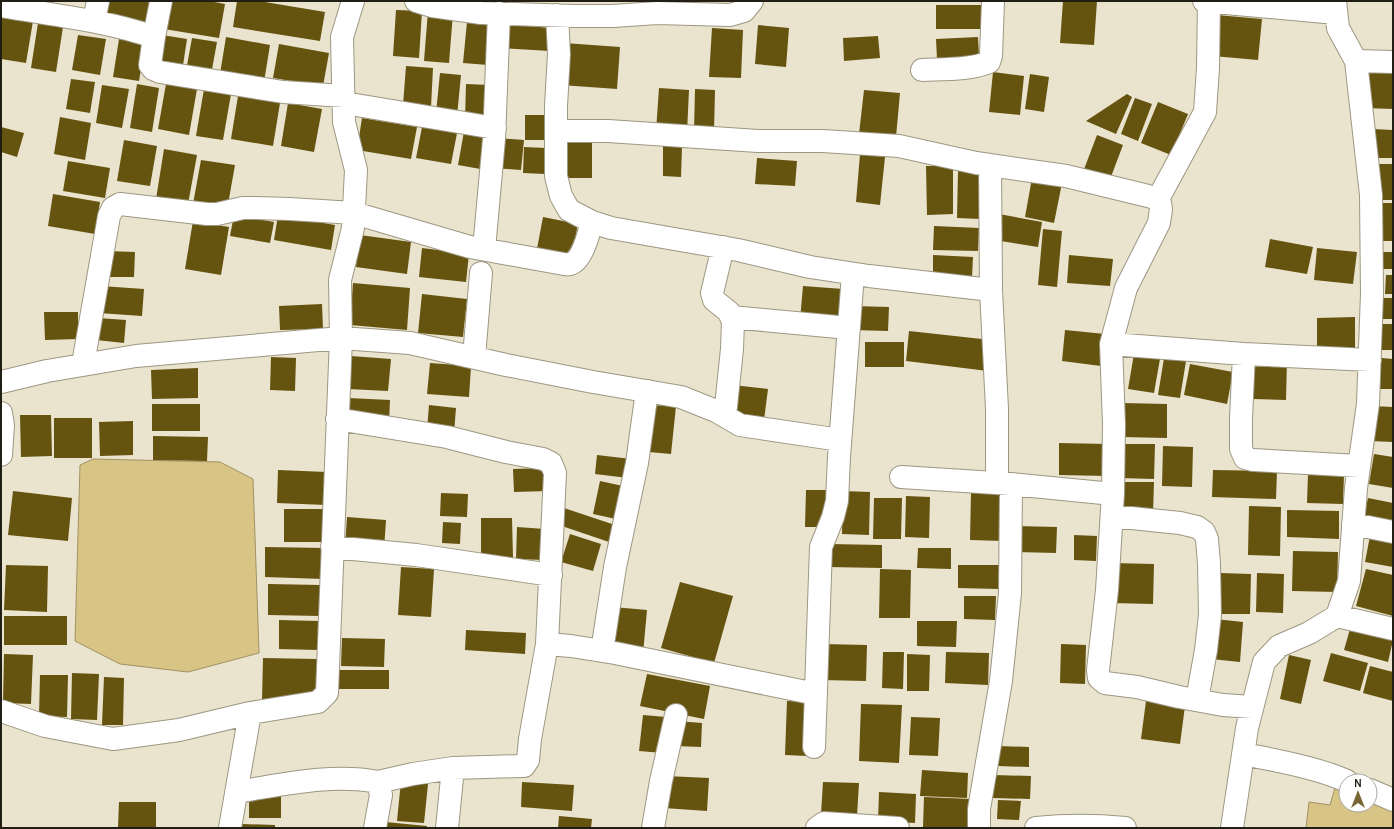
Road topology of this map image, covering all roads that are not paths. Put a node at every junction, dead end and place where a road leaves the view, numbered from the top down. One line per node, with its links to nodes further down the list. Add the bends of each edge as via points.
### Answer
1 (161, 1): 13 (street)
2 (353, 1): 17 (street, via 342,38)
3 (416, 1): 11 (street, via 432,6)
4 (752, 1): 12 (street, via 744,11 730,15)
5 (993, 1): 16 (street, via 989,62 983,65)
6 (1204, 1): 7 (street)
7 (1208, 1): 9 (street); 21 (street, via 1205,112)
8 (1, 6): 10 (street, via 51,15)
9 (1335, 7): 14 (street, via 1338,28)
10 (96, 11): 13 (street, via 127,28)
11 (499, 13): 12 (street); 18 (street)
12 (557, 15): 19 (street)
13 (154, 37): 17 (street, via 150,65 160,72)
14 (1356, 61): 15 (street); 35 (street, via 1371,195)
15 (1393, 62)
16 (922, 70)
17 (344, 100): 18 (street); 22 (street, via 344,122 356,170)
18 (495, 128): 25 (street)
19 (556, 131): 20 (street, via 608,131 758,141 823,141 899,146); 23 (street, via 556,176 561,196 569,210)
20 (990, 165): 21 (street, via 1066,176); 28 (street)
21 (1158, 199): 32 (street, via 1161,208 1159,222 1126,288)
22 (354, 213): 25 (street); 31 (street, via 353,228 340,280); 36 (street, via 288,208 243,208 207,214 120,204 113,208 109,216)
23 (592, 222): 24 (street, via 611,228); 25 (street, via 582,252 571,264)
24 (723, 247): 27 (street, via 810,268); 29 (street, via 712,293 714,300 729,312)
25 (484, 249)
26 (481, 273): 34 (street)
27 (853, 274): 28 (street); 30 (street)
28 (991, 290): 47 (street)
29 (731, 317): 30 (street); 40 (street, via 732,349)
30 (849, 328): 42 (street)
31 (341, 338): 34 (street, via 410,343); 36 (street, via 136,356); 41 (street)
32 (1111, 344): 33 (street); 48 (street)
33 (1244, 354): 35 (street); 45 (street, via 1241,449 1245,458)
34 (474, 358): 38 (street)
35 (1370, 360): 45 (street, via 1368,404)
36 (83, 364): 37 (street)
37 (1, 382)
38 (647, 391): 40 (street, via 681,397); 57 (street, via 638,463 616,567)
39 (1, 413): 43 (street)
40 (725, 416): 42 (street, via 740,425)
41 (337, 419): 52 (street); 53 (street, via 447,437 551,463 555,474)
42 (840, 440): 58 (street, via 837,501 821,547)
43 (1, 448): 44 (street)
44 (1, 455)
45 (1359, 466): 50 (street)
46 (901, 477): 47 (street)
47 (1004, 484): 48 (street); 78 (street, via 1010,593 1001,681 979,809)
48 (1113, 494): 49 (street)
49 (1112, 516): 59 (street, via 1180,523 1197,527 1204,532 1209,564 1210,616); 59 (street, via 1099,678 1105,683)
50 (1353, 524): 51 (street); 54 (street, via 1349,581)
51 (1393, 532)
52 (332, 547): 53 (street, via 416,555); 62 (street, via 327,693 318,702)
53 (551, 575): 56 (street)
54 (1337, 616): 55 (street); 60 (street, via 1279,646 1264,662)
55 (1393, 629)
56 (547, 644): 57 (street); 66 (street, via 526,764)
57 (602, 651): 58 (street)
58 (816, 694): 64 (street)
59 (1197, 700): 60 (street)
60 (1252, 707): 65 (street)
61 (1, 710): 62 (street, via 45,726 113,739 179,730)
62 (250, 713): 69 (street)
63 (676, 715): 75 (street)
64 (814, 747)
65 (1244, 754): 67 (street); 81 (street)
66 (453, 768): 68 (street); 74 (street)
67 (1338, 777)
68 (378, 782): 69 (street, via 362,779 313,780); 73 (street, via 381,795)
69 (236, 792): 72 (street)
70 (1378, 793): 71 (street)
71 (1393, 800)
72 (230, 828)
73 (375, 828)
74 (447, 828)
75 (653, 828)
76 (817, 828): 77 (street, via 824,823)
77 (898, 828)
78 (979, 828)
79 (1036, 828): 80 (street)
80 (1125, 828)
81 (1232, 828)

